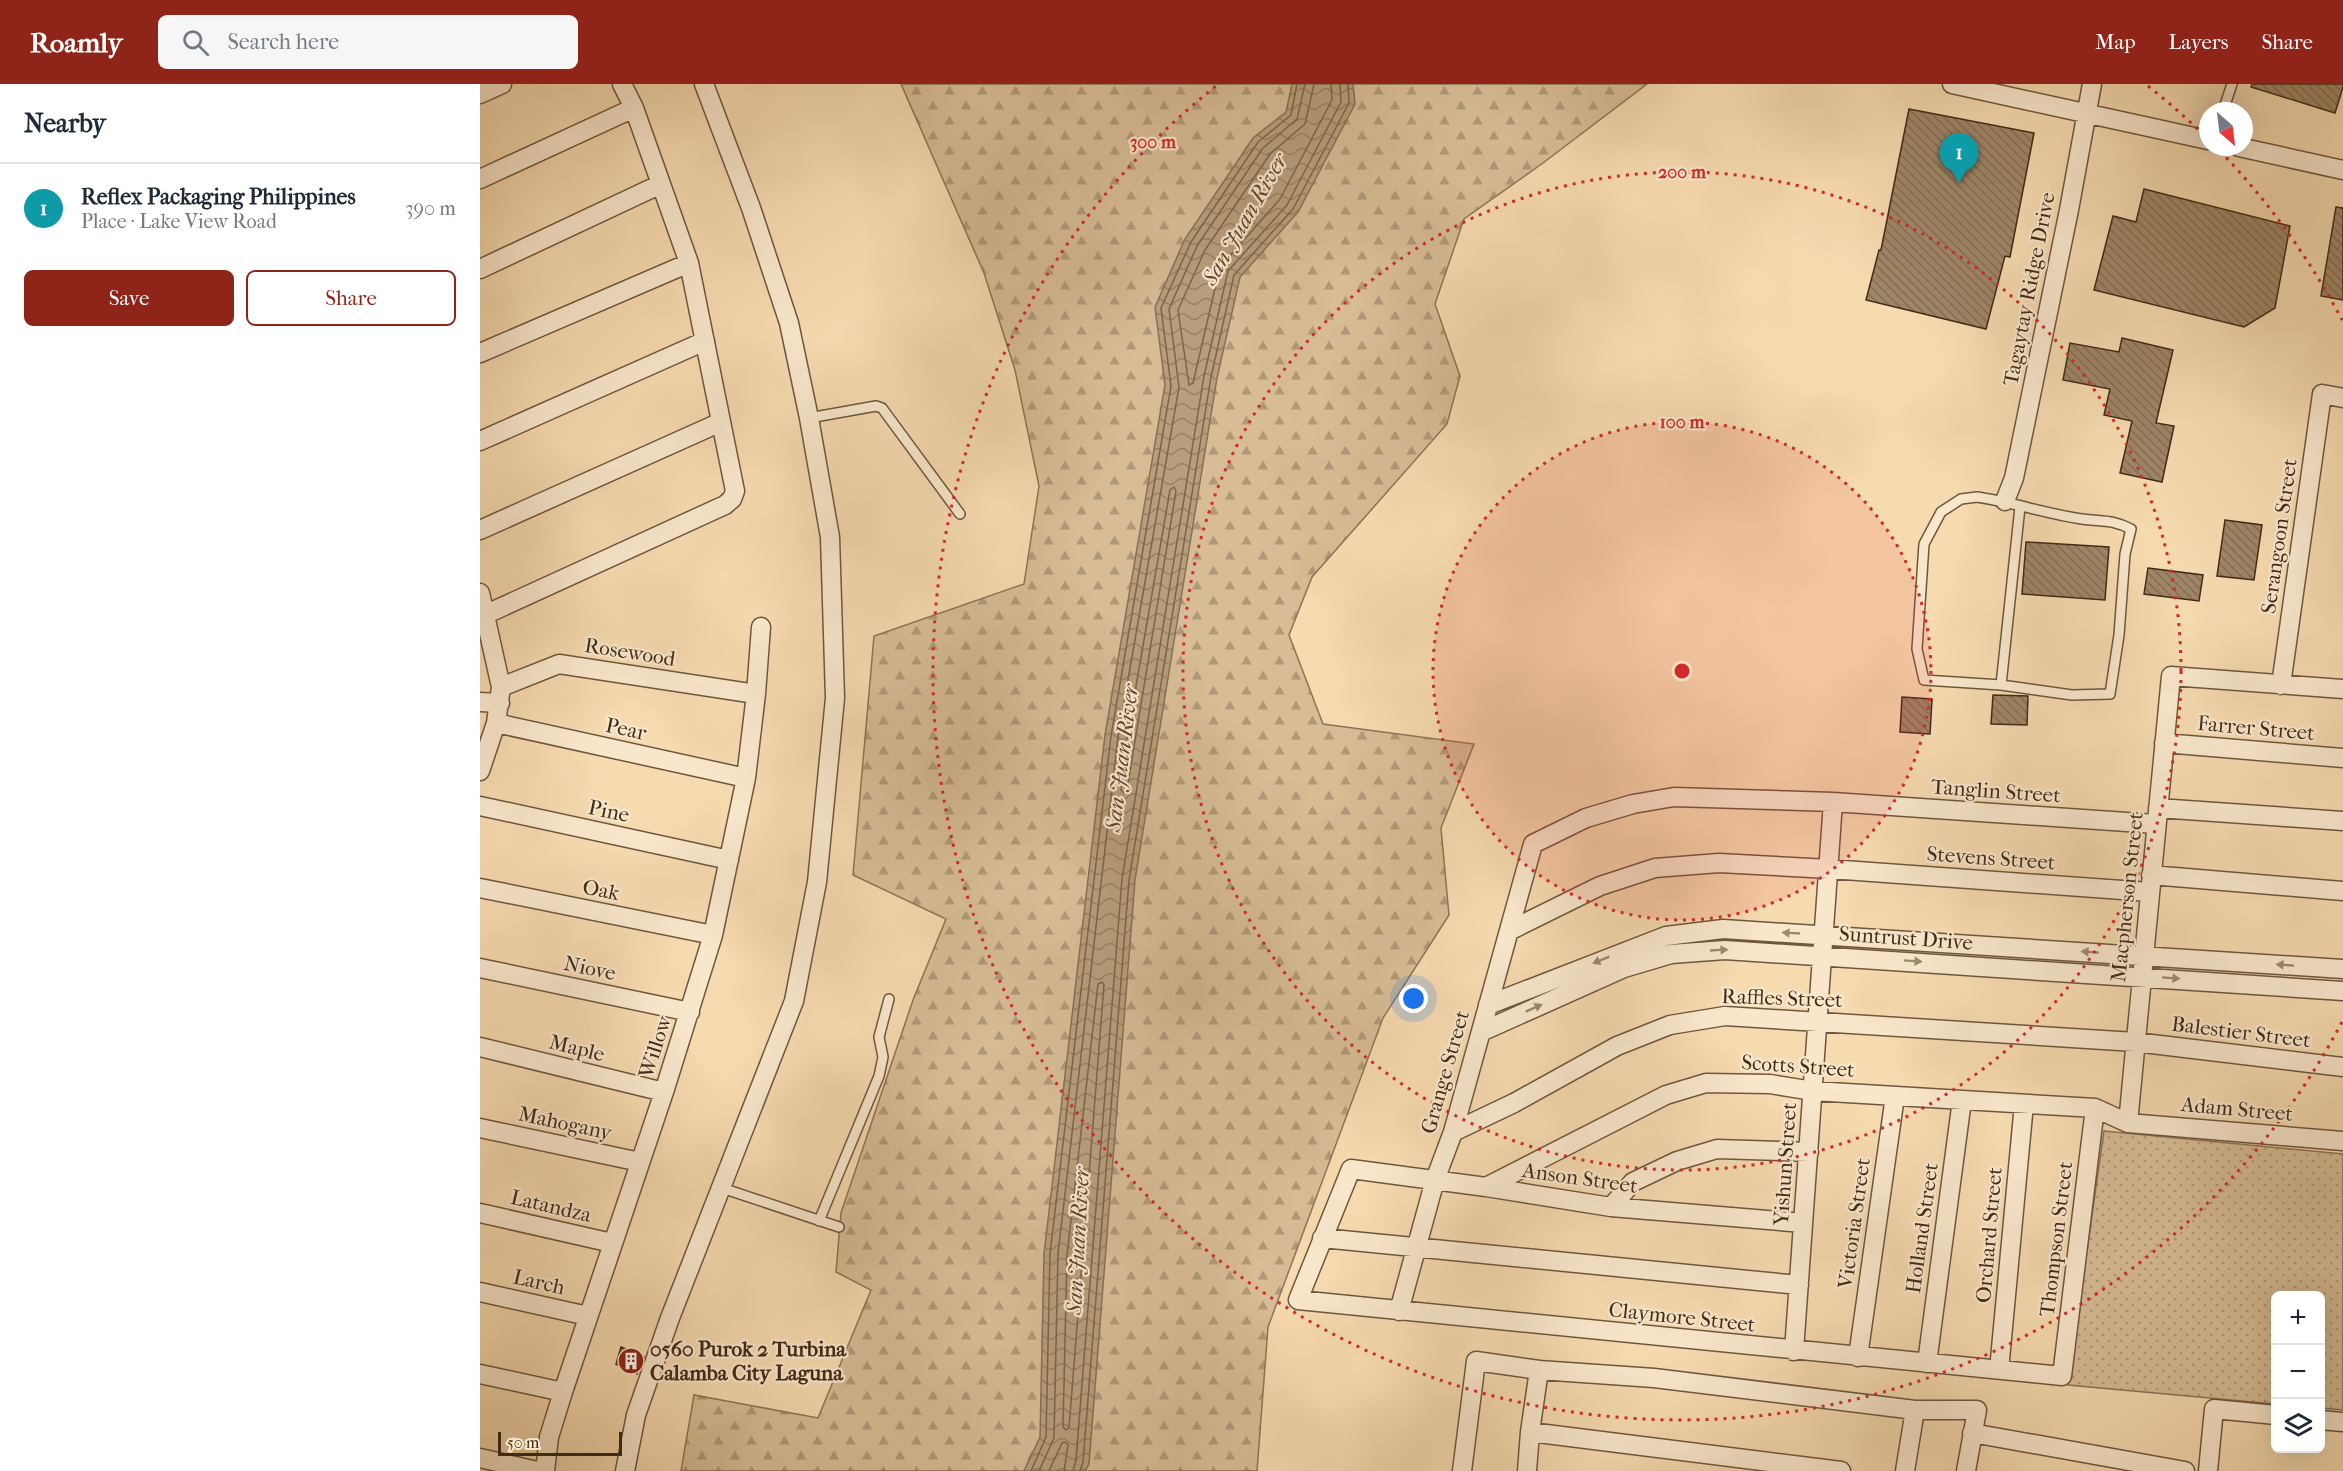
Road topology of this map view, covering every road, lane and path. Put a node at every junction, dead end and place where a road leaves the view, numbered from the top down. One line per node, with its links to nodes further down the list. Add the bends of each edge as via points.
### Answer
1 (502, 84): 7 (street)
2 (622, 84): 9 (street)
3 (704, 84): 21 (street, via 789,322)
4 (1952, 84): 10 (street)
5 (2092, 84): 10 (street, Tagaytay Ridge Drive)
6 (2232, 84): 8 (lane)
7 (480, 94)
8 (2226, 102)
9 (634, 108): 14 (street); 15 (street)
10 (2086, 112): 11 (street); 24 (street, Tagaytay Ridge Drive)
11 (2199, 138)
12 (2253, 150): 13 (street)
13 (2343, 170)
14 (480, 179)
15 (661, 184): 16 (street); 17 (street)
16 (689, 263): 18 (street); 19 (street)
17 (480, 269)
18 (705, 341): 22 (street); 23 (street)
19 (480, 353)
20 (2343, 398): 30 (street, Serangoon Street, via 2322,394)
21 (809, 418): 25 (lane, via 882,408); 82 (street, via 830,537 835,698 817,882 794,1001)
22 (721, 422): 26 (street); 28 (street, via 735,491 725,505)
23 (480, 441)
24 (2012, 504): 31 (lane); 31 (lane, via 1977,497 1961,499 1941,512 1924,544 1917,649 1924,680); 31 (lane, via 2082,519 2115,521 2131,529 2110,694 2072,695)
25 (960, 514)
26 (480, 530)
27 (480, 593): 28 (street)
28 (483, 616): 34 (street)
29 (761, 627): 33 (street, Willow)
30 (2281, 684): 32 (street); 37 (street, Macpherson Street, via 2171,676)
31 (2001, 685)
32 (2343, 689)
33 (756, 694): 34 (street, Rosewood, via 559,664); 40 (street, Willow)
34 (500, 695): 35 (street); 36 (street)
35 (480, 702)
36 (496, 723): 39 (street); 40 (street, Pear)
37 (2164, 743): 38 (street, Farrer Street); 43 (street, Macpherson Street)
38 (2343, 758)
39 (480, 771)
40 (746, 778): 46 (street, Willow)
41 (1833, 802): 43 (street, Tanglin Street); 45 (street, Tanglin Street, via 1674,797 1586,818); 47 (street, Yishun Street)
42 (480, 806): 46 (street, Pine)
43 (2157, 816): 44 (street, Tanglin Street); 48 (street, Macpherson Street)
44 (2343, 821)
45 (1533, 844): 51 (street, Grange Street)
46 (729, 860): 52 (street, Willow)
47 (1830, 869): 48 (street, Stevens Street); 51 (street, Stevens Street, via 1719,863 1655,868 1600,886); 53 (street, Yishun Street)
48 (2150, 884): 50 (street, Stevens Street); 55 (street, Macpherson Street)
49 (480, 888): 52 (street, Oak)
50 (2343, 891)
51 (1509, 931): 61 (street, Grange Street)
52 (713, 935): 62 (street, Willow)
53 (1825, 935): 54 (street, Yishun Street); 55 (street, Suntrust Drive, one-way to 53); 61 (street, Suntrust Drive, one-way to 61, via 1723,929 1666,936)
54 (1823, 955): 58 (street, Suntrust Drive, one-way to 58); 63 (street, Yishun Street); 64 (street, Suntrust Drive, one-way to 54, via 1624,968 1671,954 1725,950)
55 (2143, 956): 57 (street, Suntrust Drive, one-way to 55); 58 (street, Macpherson Street)
56 (480, 968): 62 (street, Niove)
57 (2343, 969)
58 (2141, 976): 59 (street, Suntrust Drive, one-way to 59); 65 (street, Macpherson Street)
59 (2343, 991)
60 (889, 999): 85 (lane, via 879,1037 883,1056 879,1076)
61 (1488, 1005): 64 (street, Grange Street)
62 (690, 1012): 69 (street, Willow)
63 (1818, 1021): 65 (street, Raffles Street); 68 (street, Yishun Street); 76 (street, Raffles Street, via 1725,1016 1670,1025 1617,1046)
64 (1481, 1032): 76 (street, Grange Street)
65 (2135, 1042): 67 (street, Balestier Street); 74 (street, Macpherson Street)
66 (480, 1047): 69 (street, Maple)
67 (2343, 1067)
68 (1813, 1091): 70 (street, Scotts Street); 78 (street, Yishun Street); 81 (street, Scotts Street, via 1770,1084 1706,1083 1666,1095)
69 (664, 1092): 79 (street, Willow)
70 (1895, 1096): 71 (street, Scotts Street); 96 (street, Victoria Street)
71 (1962, 1100): 72 (street, Scotts Street); 97 (street, Holland Street)
72 (2024, 1104): 73 (street, Scotts Street); 99 (street, Orchard Street)
73 (2095, 1108): 74 (street, Scotts Street); 101 (street, Thompson Street)
74 (2128, 1123): 77 (street, Adam Street)
75 (480, 1128): 79 (street, Mahogany)
76 (1453, 1132): 80 (street, Grange Street)
77 (2343, 1141)
78 (1809, 1152): 83 (street, via 1717,1149 1677,1161 1633,1182); 86 (street, Yishun Street)
79 (640, 1162): 89 (street, Willow)
80 (1435, 1179): 81 (street, Anson Street); 88 (street, Anson Street, via 1351,1168); 90 (street, Grange Street)
81 (1486, 1187): 83 (street, Anson Street)
82 (722, 1188): 85 (lane); 112 (street, via 636,1415)
83 (1611, 1208): 86 (street, Anson Street)
84 (480, 1213): 89 (street, Latandza)
85 (819, 1221): 87 (lane)
86 (1803, 1223): 91 (street, Yishun Street)
87 (839, 1227)
88 (1322, 1238): 90 (street); 93 (street, Claymore Street, via 1298,1300)
89 (612, 1243): 94 (street, Willow)
90 (1416, 1247): 91 (street); 93 (street, Grange Street)
91 (1799, 1285): 95 (street, Yishun Street)
92 (480, 1292): 94 (street, Larch)
93 (1399, 1311): 95 (street, Claymore Street)
94 (588, 1316): 102 (street, Willow)
95 (1794, 1351): 96 (street, Claymore Street)
96 (1858, 1357): 97 (street, Claymore Street)
97 (1927, 1363): 99 (street, Claymore Street)
98 (1539, 1370): 103 (street, via 1654,1378); 107 (street); 113 (street, via 1476,1361)
99 (1999, 1370): 101 (street, Claymore Street)
100 (480, 1374): 102 (street)
101 (2062, 1376)
102 (563, 1392): 111 (street, Willow, via 549,1437)
103 (1915, 1410): 108 (street, via 1977,1410); 116 (street)
104 (2271, 1415): 119 (street, via 2214,1409)
105 (2325, 1420): 106 (street)
106 (2343, 1422)
107 (1530, 1432): 114 (street); 115 (street)
108 (1972, 1433): 117 (street); 118 (street)
109 (480, 1458): 110 (street)
110 (537, 1471)
111 (545, 1471)
112 (625, 1471)
113 (1462, 1471)
114 (1527, 1471)
115 (1841, 1471)
116 (1905, 1471)
117 (1966, 1471)
118 (2185, 1471)
119 (2208, 1471)

